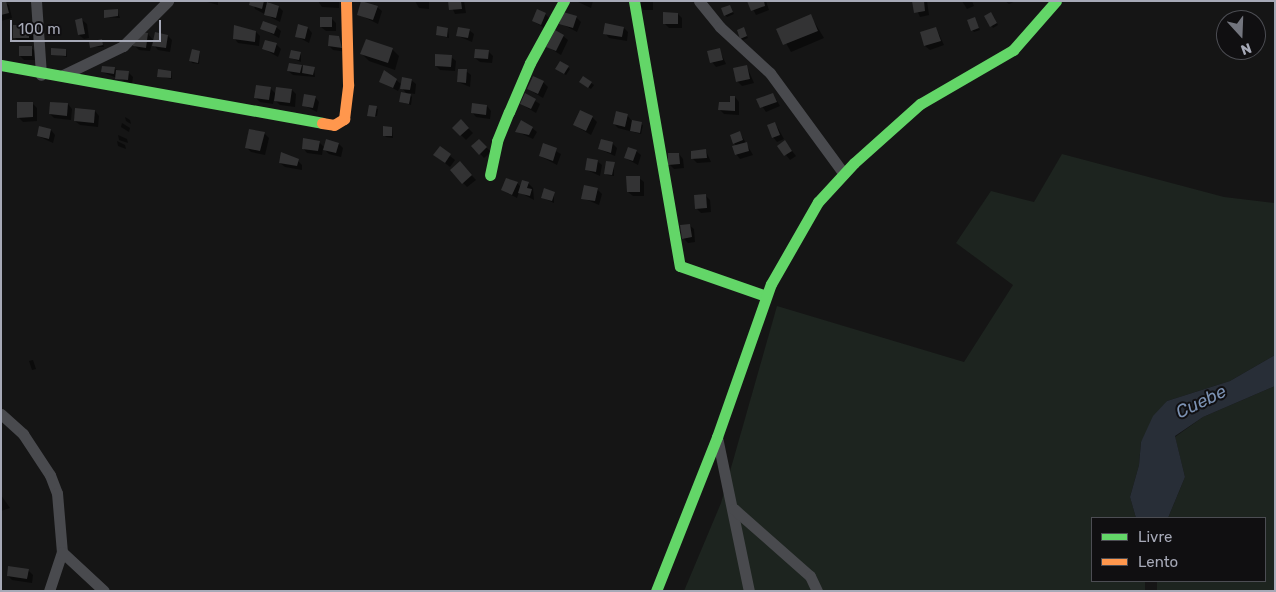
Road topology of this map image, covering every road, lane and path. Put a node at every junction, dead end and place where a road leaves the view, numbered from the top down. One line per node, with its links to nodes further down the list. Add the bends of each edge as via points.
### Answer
1 (36, 1): 9 (street)
2 (168, 1): 10 (street, via 123,46)
3 (346, 1): 10 (street, via 348,84 346,115 341,124)
4 (564, 1): 12 (street, via 516,96 497,141)
5 (634, 1): 13 (street, via 680,266)
6 (699, 1): 11 (street, via 720,27 770,73)
7 (1056, 1): 11 (street, via 1013,50 928,98)
8 (1, 65): 9 (street)
9 (41, 75): 10 (street)
10 (63, 75)
11 (844, 174): 13 (street, via 800,228 784,254)
12 (490, 175)
13 (766, 296): 15 (street)
14 (1, 414): 17 (street, via 23,434 50,475 57,493)
15 (718, 437): 16 (street); 20 (street)
16 (734, 509): 21 (street); 22 (street, via 810,576)
17 (62, 552): 18 (street); 19 (street)
18 (49, 591)
19 (104, 591)
20 (656, 591)
21 (749, 591)
22 (817, 591)

